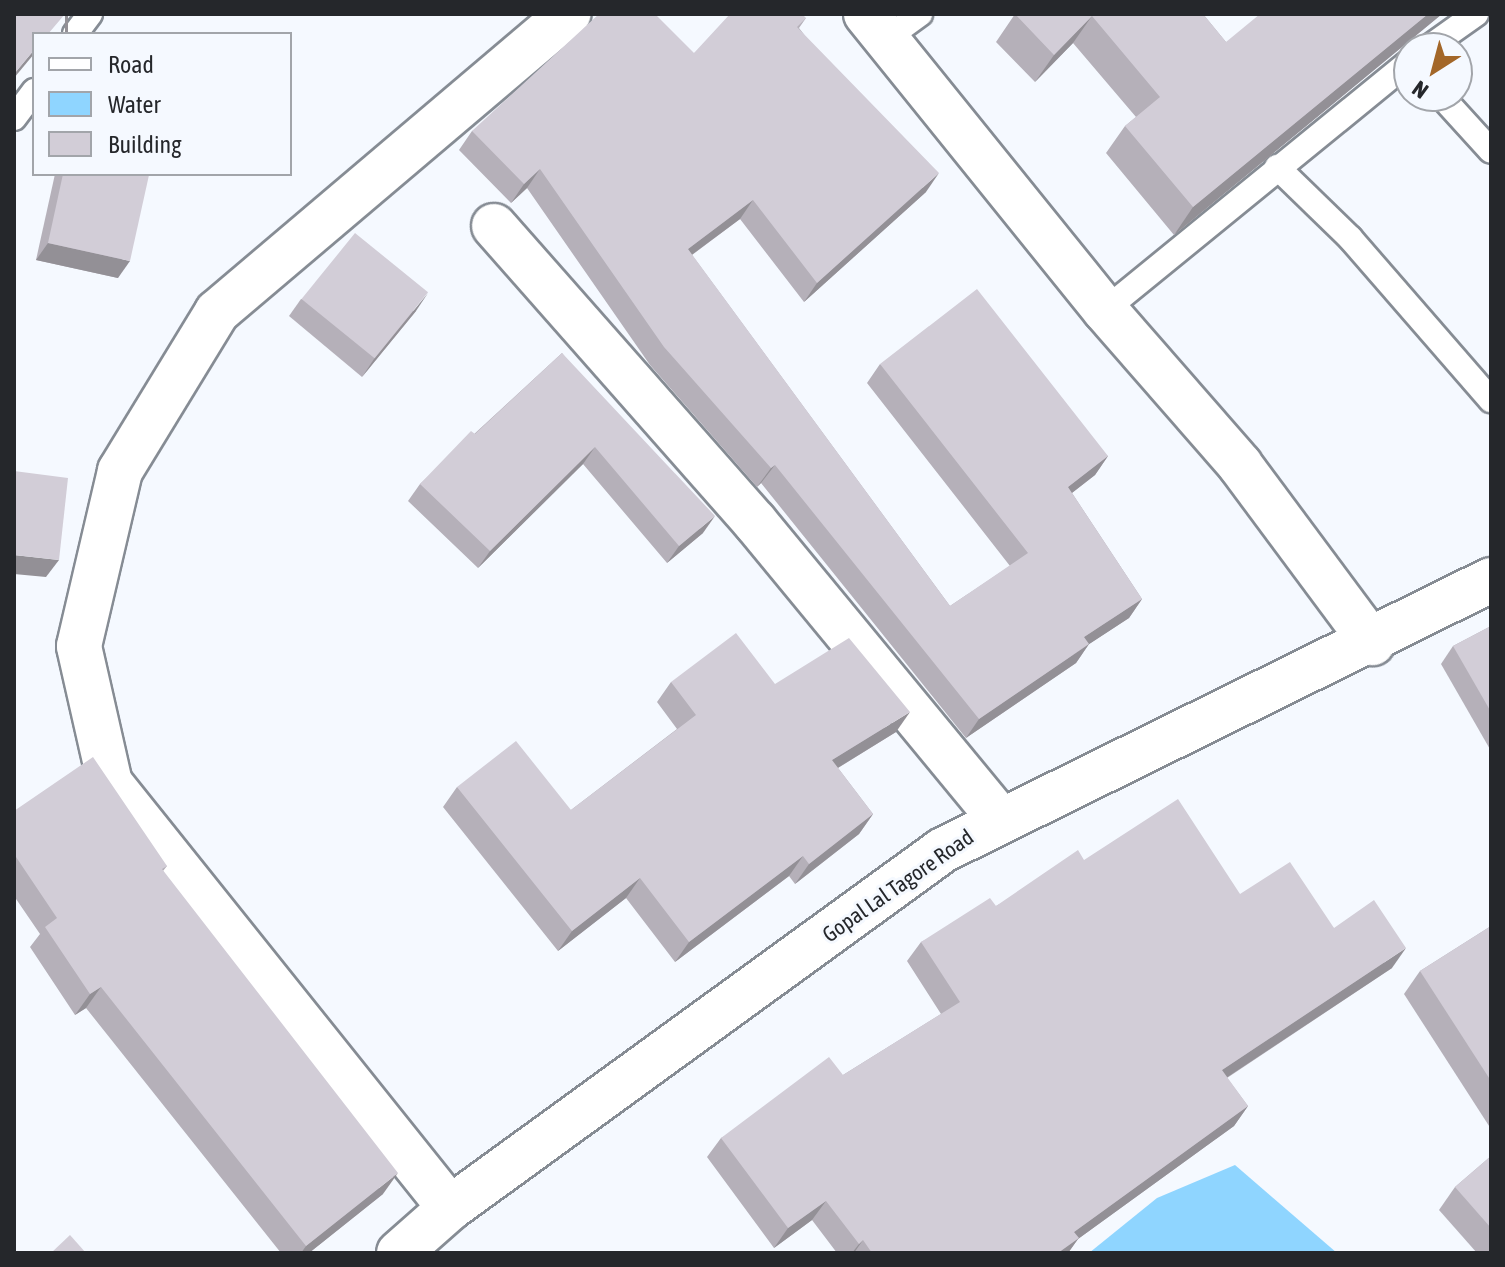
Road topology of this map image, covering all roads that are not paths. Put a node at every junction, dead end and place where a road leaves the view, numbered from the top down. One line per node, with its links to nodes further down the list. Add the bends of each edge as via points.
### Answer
1 (90, 14): 5 (lane)
2 (569, 14): 19 (street, via 217,312 120,471 79,646 110,783)
3 (1476, 14): 6 (lane)
4 (891, 22): 14 (street)
5 (76, 32)
6 (1451, 32)
7 (1393, 75): 12 (lane)
8 (32, 94): 10 (lane)
9 (1456, 112): 11 (lane)
10 (14, 118)
11 (1491, 151)
12 (1277, 167): 14 (lane); 15 (lane, via 1350,238)
13 (494, 226): 18 (street, via 755,522)
14 (1105, 310): 17 (street, via 1240,465)
15 (1491, 400)
16 (1491, 580): 17 (street, Gopal Lal Tagore Road)
17 (1372, 643): 18 (street, Gopal Lal Tagore Road)
18 (999, 818): 19 (street, Gopal Lal Tagore Road, via 943,850)
19 (450, 1208): 20 (street, Gopal Lal Tagore Road)
20 (399, 1253)

